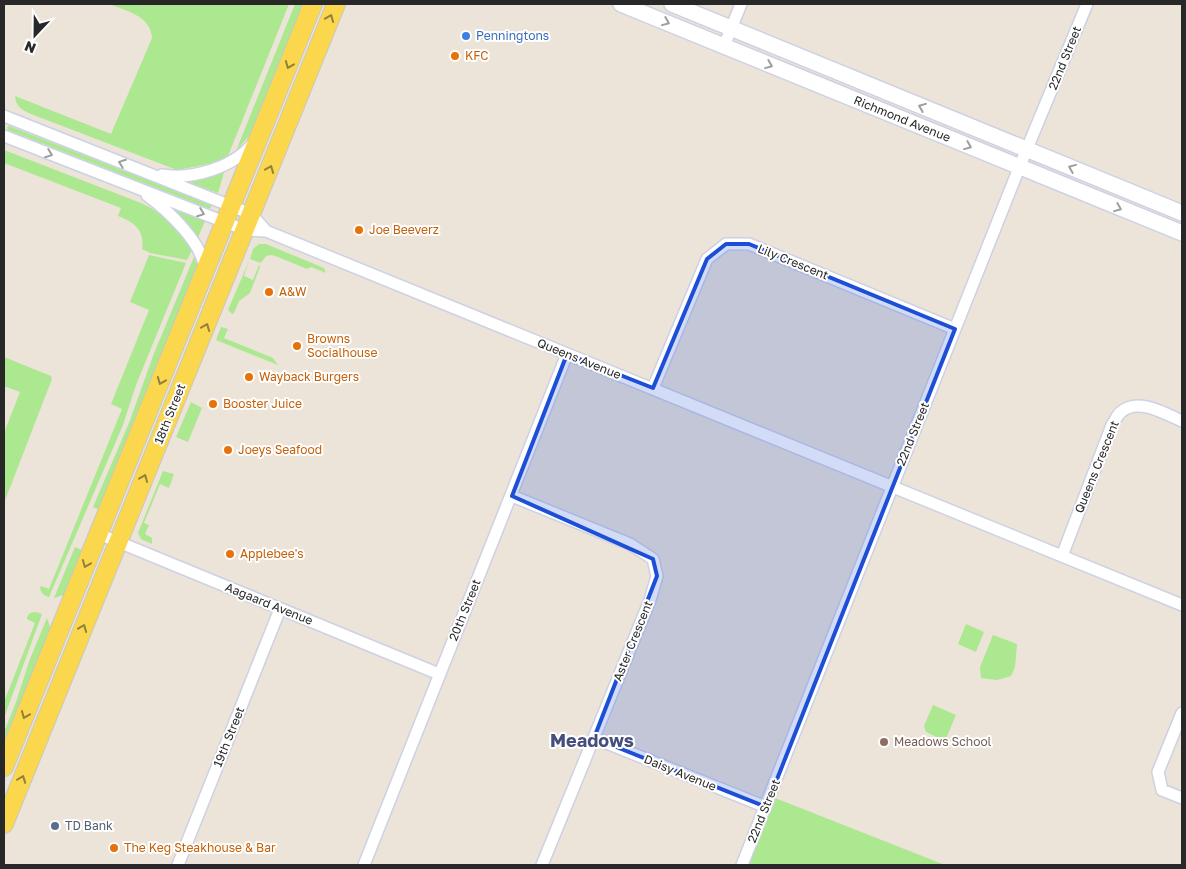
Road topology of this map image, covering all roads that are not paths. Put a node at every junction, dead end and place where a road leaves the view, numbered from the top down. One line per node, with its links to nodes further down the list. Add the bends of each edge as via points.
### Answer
1 (313, 4): 10 (main road, 18th Street, one-way to 10)
2 (336, 4): 18 (main road, 18th Street, one-way to 2)
3 (622, 4): 8 (main road, Richmond Avenue, one-way to 8)
4 (672, 4): 7 (main road, Richmond Avenue)
5 (741, 4): 7 (street)
6 (1087, 4): 12 (street, 22nd Street)
7 (731, 28): 8 (street); 12 (main road, Richmond Avenue, one-way to 7)
8 (724, 46): 13 (main road, Richmond Avenue, one-way to 13)
9 (4, 116): 14 (street, one-way to 9)
10 (267, 118): 14 (street, via 250,147 221,166 183,176); 16 (main road, 18th Street)
11 (4, 136): 15 (street, one-way to 15)
12 (1027, 150): 13 (street, 22nd Street); 17 (main road, Richmond Avenue, one-way to 12)
13 (1019, 168): 21 (main road, Richmond Avenue, one-way to 21); 23 (street, 22nd Street)
14 (139, 170): 16 (street)
15 (135, 187): 19 (street, one-way to 19); 22 (street, via 171,215 192,241 204,267)
16 (232, 206): 18 (street); 19 (main road, 18th Street)
17 (1182, 213)
18 (248, 222): 19 (street); 20 (street); 20 (street); 30 (main road, 18th Street, one-way to 18)
19 (226, 223): 22 (main road, 18th Street)
20 (266, 231): 24 (street, Queens Avenue)
21 (1182, 234)
22 (200, 284): 29 (main road, 18th Street, one-way to 29)
23 (955, 329): 25 (street, Lily Crescent, via 749,244 726,244 707,259); 27 (street, 22nd Street)
24 (568, 354): 25 (street, Queens Avenue); 28 (street, 20th Street)
25 (653, 388): 27 (street, Queens Avenue)
26 (1182, 421): 31 (street, Queens Crescent, via 1148,407 1135,406 1122,411 1112,425)
27 (892, 486): 31 (street); 39 (street, 22nd Street)
28 (512, 496): 34 (street, 20th Street); 36 (street, Aster Crescent, via 630,544 653,559 657,576 650,600)
29 (98, 534): 30 (street, Aagaard Avenue); 37 (main road, 18th Street, one-way to 37)
30 (118, 542): 33 (street, Aagaard Avenue); 40 (main road, 18th Street, one-way to 30)
31 (1062, 556): 32 (street)
32 (1182, 605)
33 (280, 609): 34 (street, Aagaard Avenue); 41 (street, 19th Street)
34 (439, 674): 42 (street, 20th Street)
35 (1182, 713): 38 (street, via 1158,772 1162,790)
36 (594, 738): 39 (street, Daisy Avenue); 43 (street, Aster Crescent)
37 (4, 767)
38 (1182, 798)
39 (766, 807): 44 (street, 22nd Street)
40 (4, 824)
41 (178, 865)
42 (364, 865)
43 (542, 865)
44 (742, 865)

